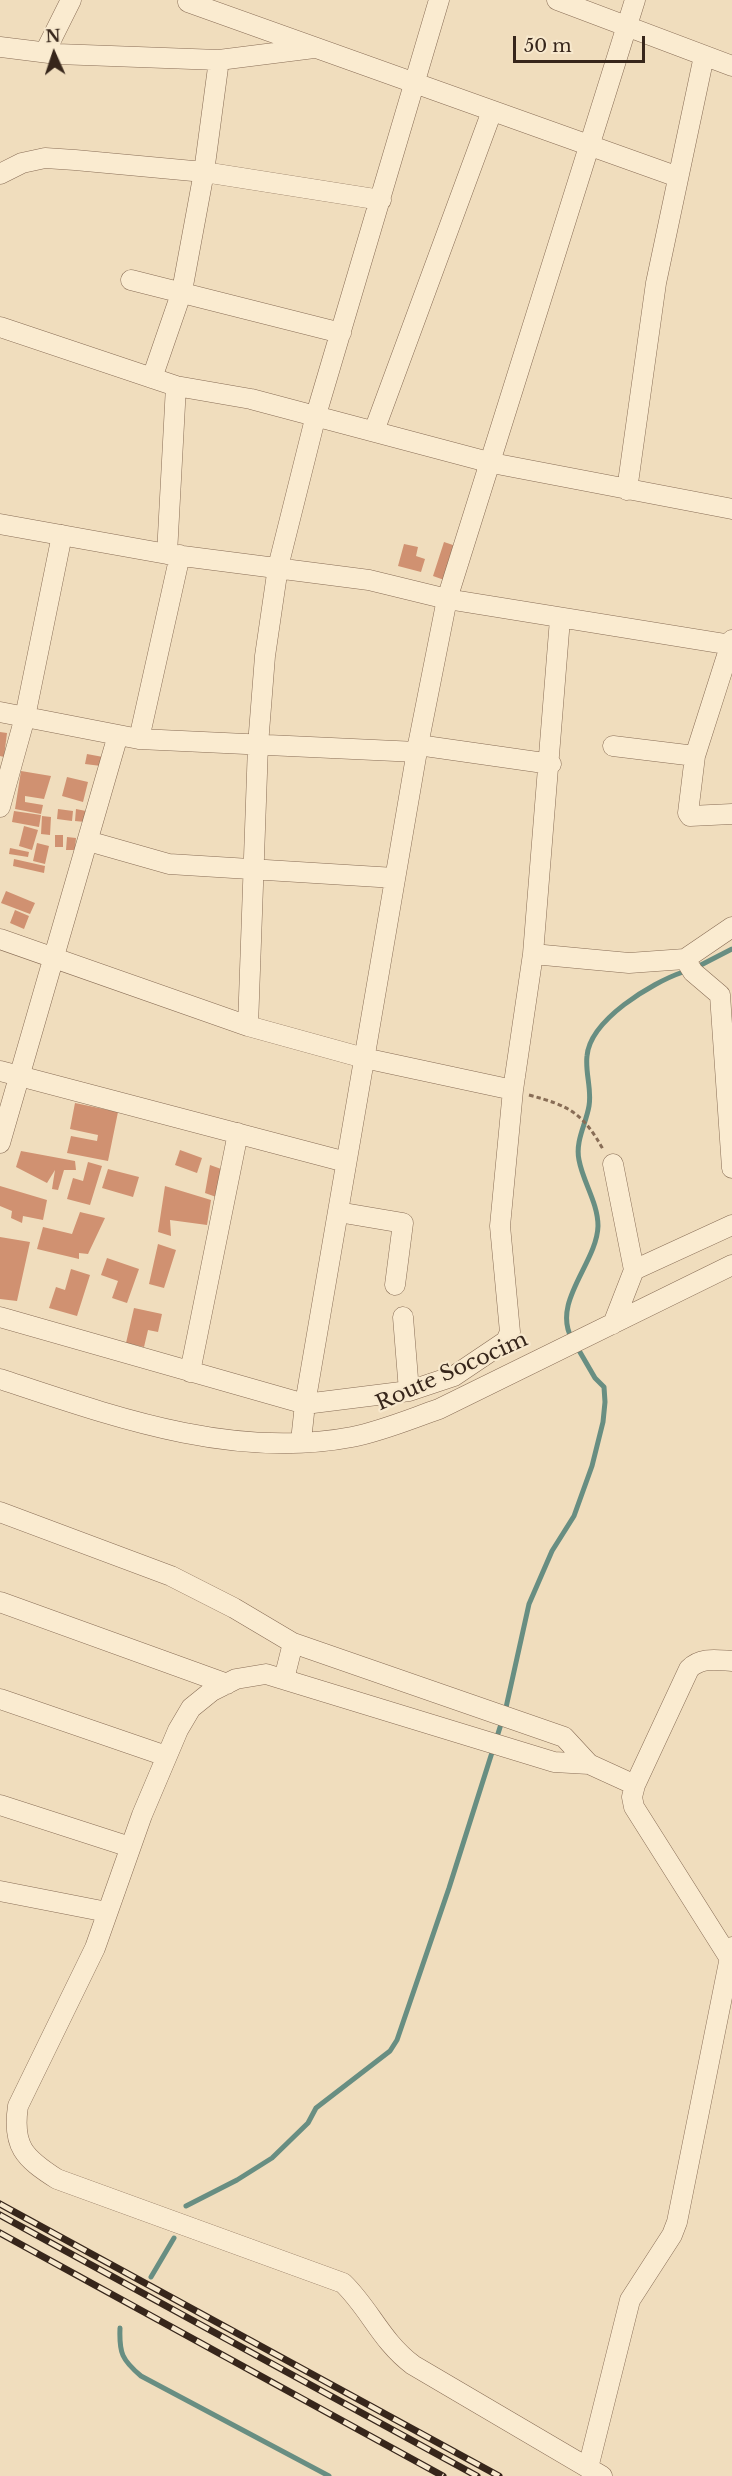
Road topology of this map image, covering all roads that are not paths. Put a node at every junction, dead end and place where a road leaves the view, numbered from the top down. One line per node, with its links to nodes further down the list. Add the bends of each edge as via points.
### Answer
1 (71, 0): 9 (street)
2 (440, 0): 13 (street)
3 (557, 0): 6 (street)
4 (636, 0): 6 (street)
5 (188, 2): 8 (street)
6 (625, 26): 10 (street); 15 (street)
7 (0, 47): 9 (street)
8 (319, 47): 11 (street); 13 (street)
9 (45, 52): 11 (street)
10 (704, 56): 12 (street); 18 (street)
11 (219, 60): 16 (street)
12 (732, 66)
13 (416, 83): 14 (street); 19 (street)
14 (492, 111): 15 (street); 27 (street)
15 (588, 145): 18 (street); 28 (street)
16 (204, 172): 17 (street, via 45,158); 19 (street); 21 (street)
17 (0, 174)
18 (678, 177): 29 (street, via 656,283)
19 (381, 200): 23 (street)
20 (131, 280): 21 (street)
21 (182, 291): 23 (street); 24 (street)
22 (0, 327): 24 (street)
23 (341, 333): 26 (street)
24 (152, 378): 25 (street)
25 (176, 386): 26 (street); 33 (street)
26 (316, 415): 27 (street); 34 (street)
27 (374, 431): 28 (street)
28 (492, 463): 29 (street); 35 (street)
29 (627, 490): 30 (street)
30 (732, 509)
31 (0, 524): 32 (street)
32 (62, 535): 33 (street); 40 (street)
33 (174, 554): 34 (street); 42 (street)
34 (278, 567): 35 (street, via 369,580); 43 (street)
35 (447, 599): 36 (street); 45 (street)
36 (560, 619): 38 (street); 47 (street)
37 (732, 640): 38 (street)
38 (730, 658): 46 (street)
39 (0, 712): 40 (street)
40 (26, 717): 41 (street); 48 (street)
41 (118, 735): 42 (street); 50 (street)
42 (139, 739): 43 (street)
43 (258, 745): 45 (street); 51 (street)
44 (613, 747): 46 (street)
45 (417, 749): 47 (street); 52 (street)
46 (695, 756): 49 (street, via 688,815)
47 (551, 764): 55 (street)
48 (0, 807)
49 (732, 814)
50 (88, 840): 51 (street, via 169,864); 56 (street)
51 (254, 871): 52 (street); 58 (street)
52 (395, 878): 59 (street)
53 (732, 927): 57 (street)
54 (0, 939): 56 (street)
55 (533, 954): 57 (street, via 629,963); 62 (street)
56 (55, 958): 58 (street); 61 (street)
57 (685, 959): 67 (street, via 693,972 720,995)
58 (248, 1026): 59 (street)
59 (364, 1058): 62 (street); 65 (street)
60 (0, 1071): 61 (street)
61 (20, 1076): 63 (street); 64 (street)
62 (513, 1090): 78 (street, via 500,1226 509,1337 454,1376)
63 (238, 1133): 65 (street); 76 (street)
64 (0, 1143)
65 (346, 1162): 68 (street)
66 (613, 1164): 70 (street)
67 (732, 1168)
68 (338, 1212): 72 (street, via 404,1223); 79 (street)
69 (732, 1226): 70 (street)
70 (634, 1270): 75 (street)
71 (729, 1273): 75 (street, Route Sococim)
72 (395, 1285)
73 (0, 1317): 76 (street)
74 (403, 1317): 78 (street)
75 (613, 1324): 80 (street, Route Sococim, via 439,1409 349,1437)
76 (190, 1372): 79 (street)
77 (0, 1379): 80 (street, Route Sococim, via 100,1412 200,1436 238,1441)
78 (409, 1391): 79 (street)
79 (305, 1404): 80 (street)
80 (301, 1441)
81 (0, 1512): 83 (street, via 171,1576)
82 (0, 1602): 86 (street)
83 (293, 1643): 85 (street); 87 (street)
84 (732, 1661): 92 (street, via 706,1659 689,1669)
85 (284, 1679): 86 (street, via 251,1674); 89 (street)
86 (227, 1684): 90 (street, via 191,1708)
87 (435, 1693): 89 (street); 91 (street, via 564,1737)
88 (0, 1699): 90 (street)
89 (426, 1723): 91 (street, via 554,1762)
90 (166, 1756): 94 (street)
91 (589, 1764): 92 (street)
92 (635, 1785): 97 (street, via 634,1807)
93 (0, 1805): 94 (street)
94 (130, 1847): 96 (street)
95 (0, 1891): 96 (street)
96 (107, 1912): 98 (street, via 94,1948 18,2106 15,2128 21,2148 34,2164 57,2179 343,2283 387,2343 413,2365)
97 (731, 1953): 98 (street, via 676,2222 672,2235 630,2300)
98 (595, 2472)

